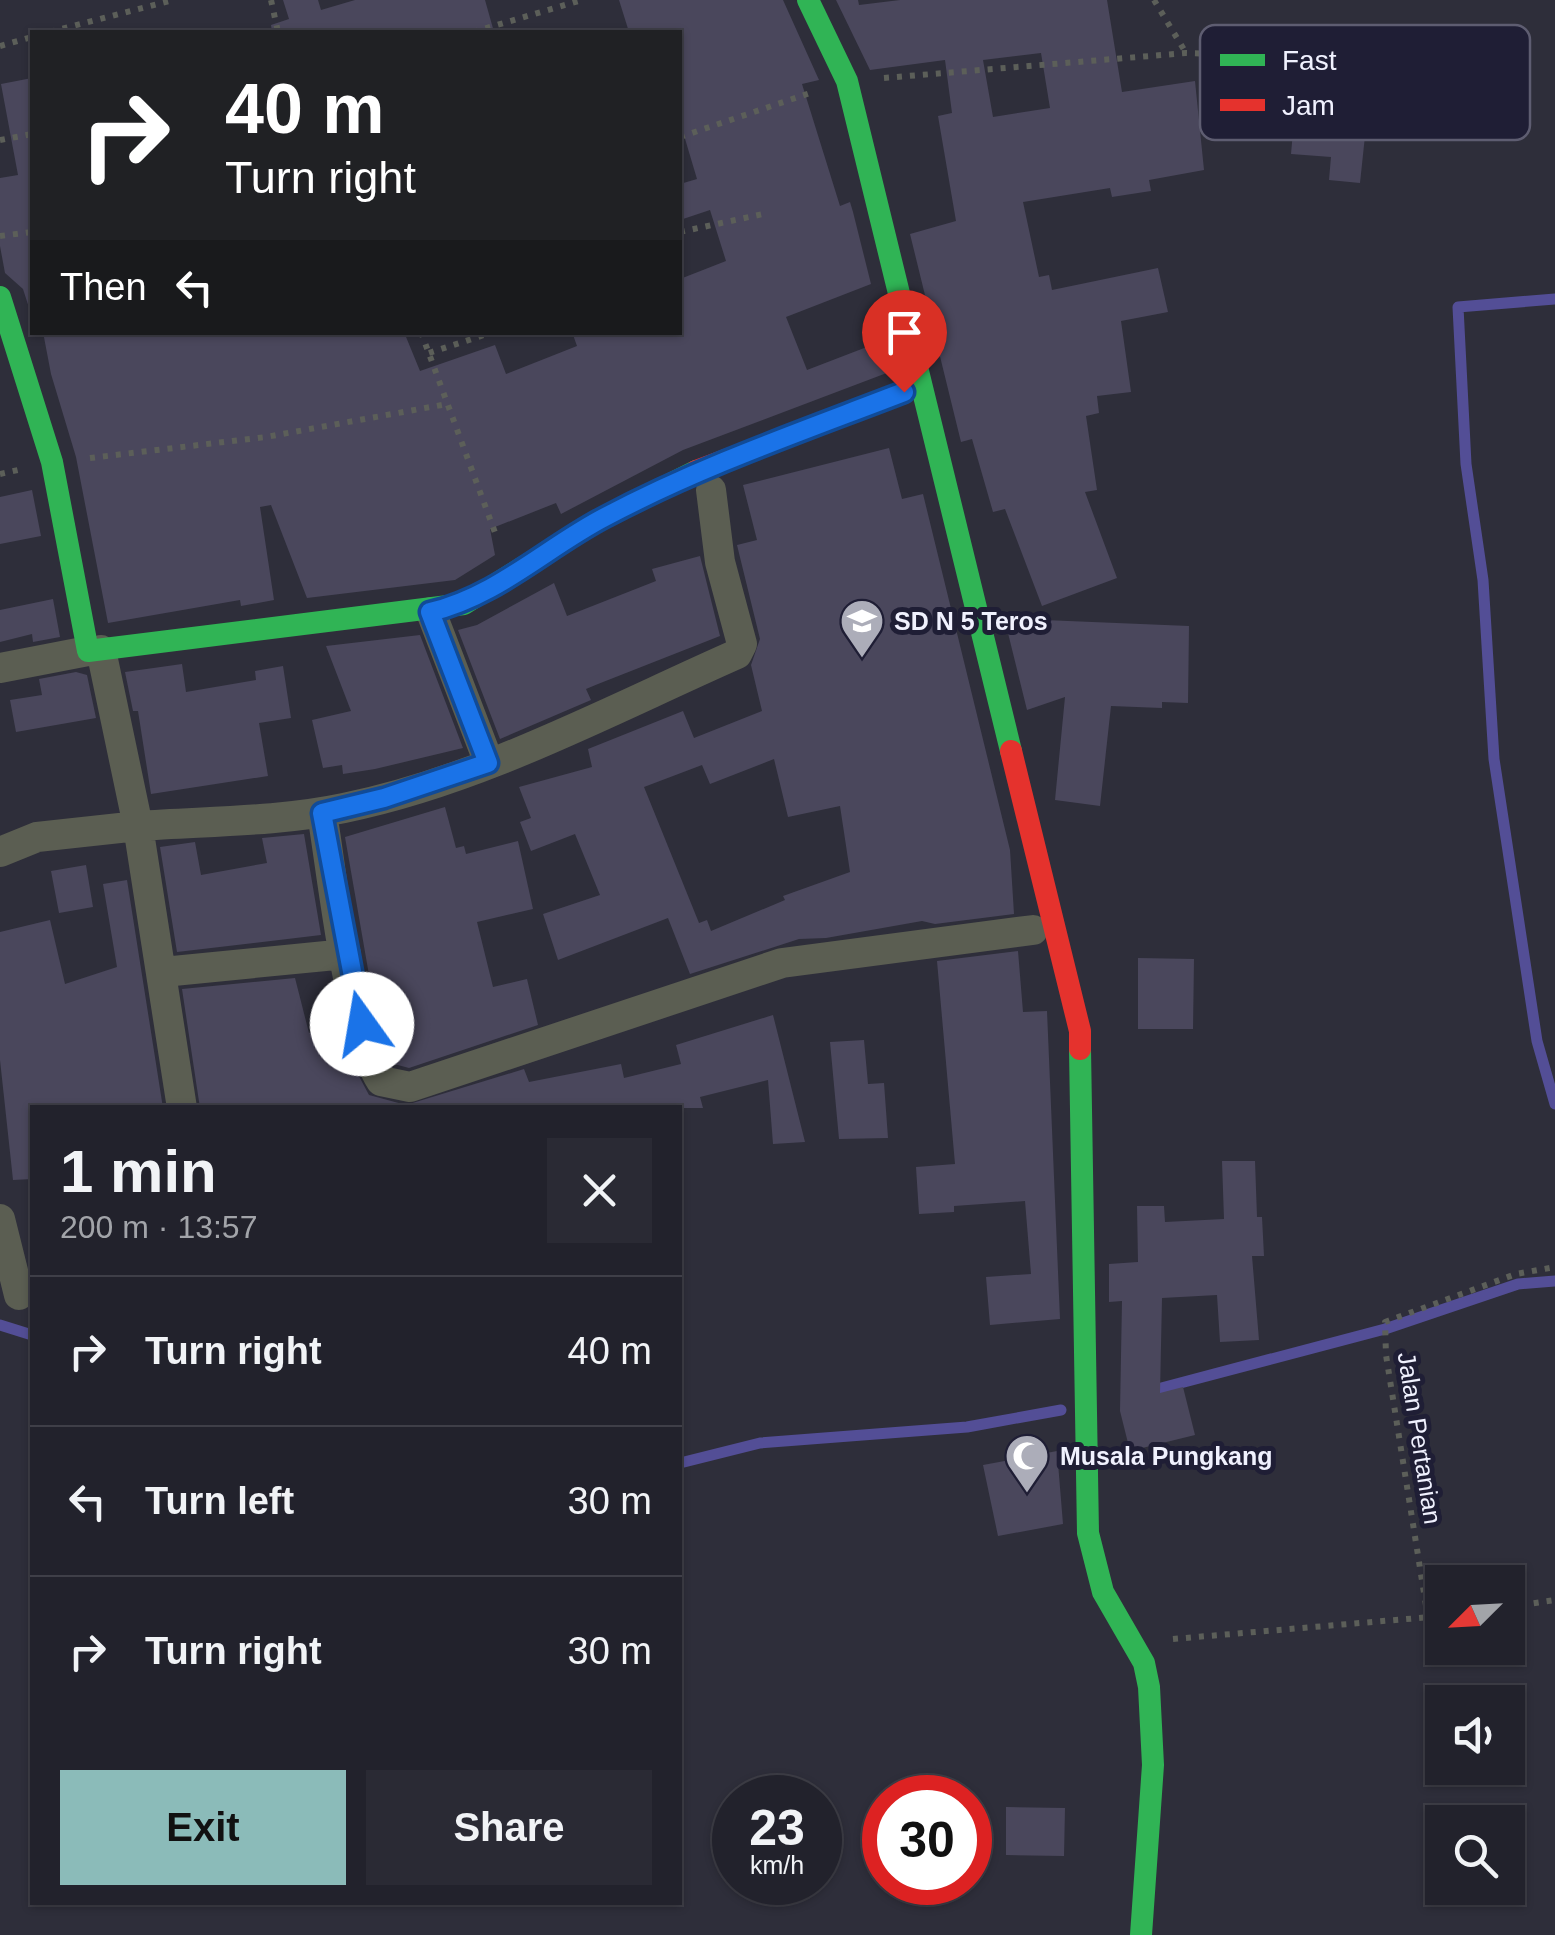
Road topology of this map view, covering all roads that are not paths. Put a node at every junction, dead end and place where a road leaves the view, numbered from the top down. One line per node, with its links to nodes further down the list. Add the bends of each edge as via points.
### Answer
1 (808, 0): 18 (street, via 847,81 1080,1031 1088,1534 1103,1592 1144,1664 1151,1706)
2 (0, 297): 6 (street, via 52,462)
3 (904, 392): 5 (street, via 694,472 602,518 464,604)
4 (711, 490): 8 (street, via 740,652)
5 (430, 612): 6 (street, via 316,620); 8 (street)
6 (94, 651): 7 (street); 10 (street)
7 (0, 668)
8 (488, 763): 9 (street)
9 (322, 813): 10 (street); 13 (street)
10 (138, 826): 11 (street, via 38,837); 14 (street)
11 (0, 852)
12 (1033, 930): 13 (street, via 782,963 410,1086 381,1081 375,1071)
13 (346, 954): 14 (street)
14 (163, 972): 15 (street)
15 (182, 1105)
16 (0, 1219): 17 (street)
17 (19, 1295)
18 (1141, 1935)

